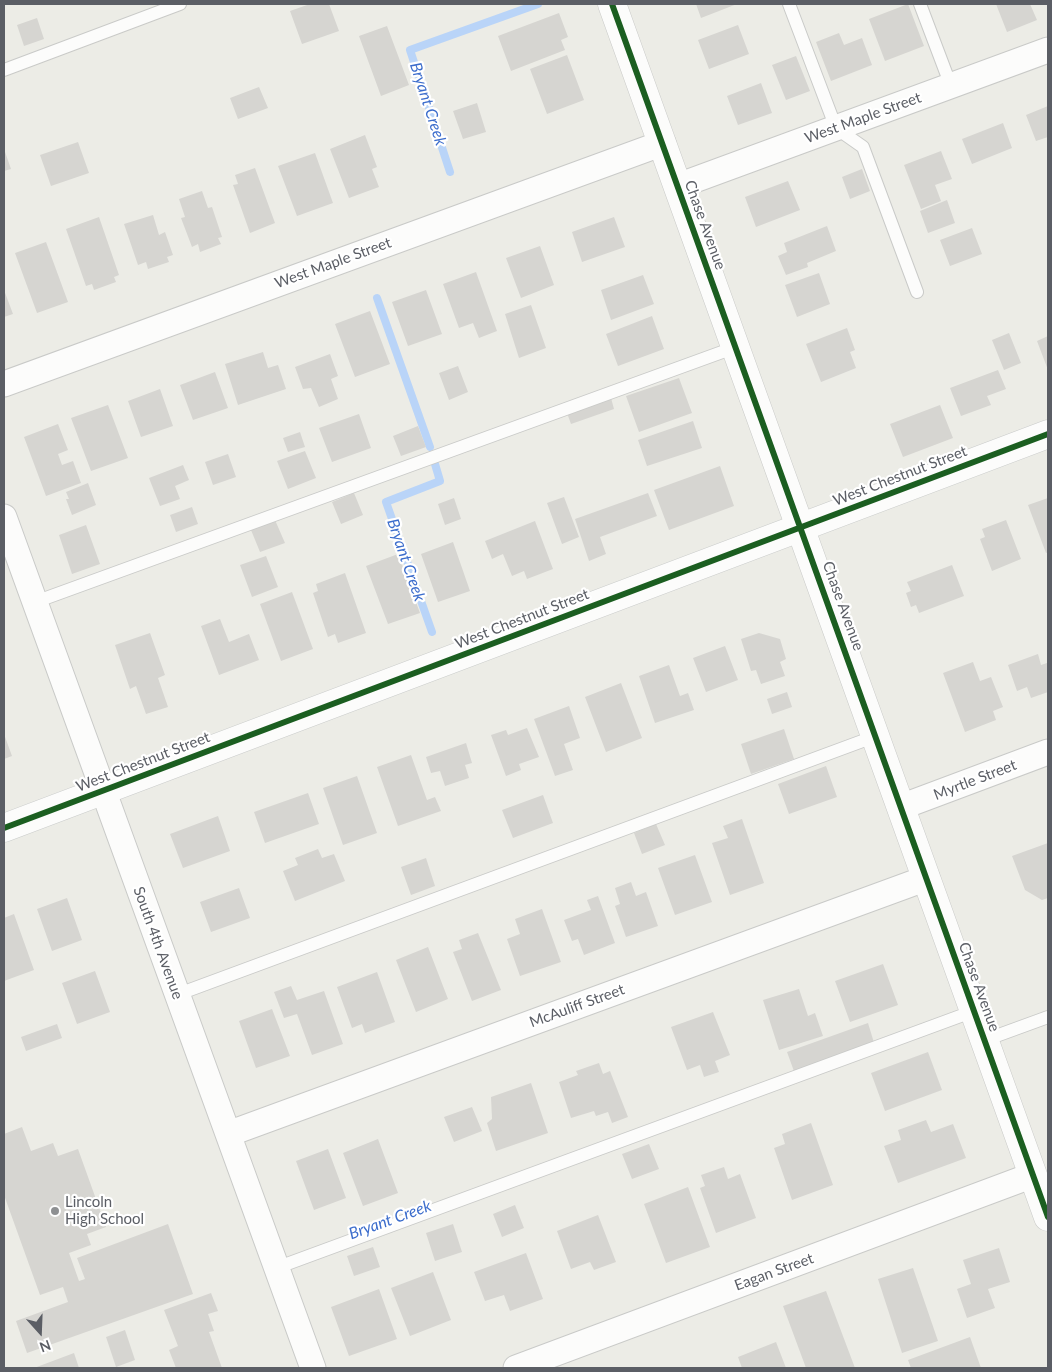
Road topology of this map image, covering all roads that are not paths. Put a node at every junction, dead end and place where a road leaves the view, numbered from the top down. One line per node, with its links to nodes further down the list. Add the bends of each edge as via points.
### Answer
1 (180, 4): 6 (lane)
2 (612, 4): 9 (street, Chase Avenue)
3 (789, 4): 8 (lane)
4 (920, 4): 7 (lane)
5 (1048, 50): 7 (street, West Maple Street)
6 (4, 70)
7 (950, 86): 8 (street, West Maple Street)
8 (836, 128): 10 (street, West Maple Street); 11 (lane, via 863,148)
9 (663, 143): 10 (street, Chase Avenue); 13 (street, West Maple Street)
10 (678, 186): 12 (street, Chase Avenue)
11 (917, 292)
12 (736, 347): 16 (street, Chase Avenue); 17 (lane)
13 (4, 384)
14 (1048, 434): 16 (street, West Chestnut Street)
15 (4, 517): 17 (street, South 4th Avenue)
16 (801, 527): 18 (street, Chase Avenue); 20 (street, West Chestnut Street)
17 (35, 602): 20 (street, South 4th Avenue)
18 (876, 736): 21 (street, Chase Avenue); 24 (lane)
19 (1048, 752): 21 (street, Myrtle Street)
20 (103, 791): 22 (street, West Chestnut Street); 24 (street, South 4th Avenue)
21 (901, 807): 23 (street, Chase Avenue)
22 (4, 828)
23 (927, 878): 25 (street, Chase Avenue); 28 (street, McAuliff Street)
24 (176, 995): 28 (street, South 4th Avenue)
25 (974, 1011): 27 (street, Chase Avenue); 31 (lane)
26 (1048, 1017): 27 (lane)
27 (985, 1040): 29 (street, Chase Avenue)
28 (228, 1134): 31 (street, South 4th Avenue)
29 (1033, 1175): 30 (street, Chase Avenue); 33 (street, Eagan Street)
30 (1048, 1217)
31 (276, 1268): 32 (street, South 4th Avenue)
32 (312, 1368)
33 (516, 1368)

